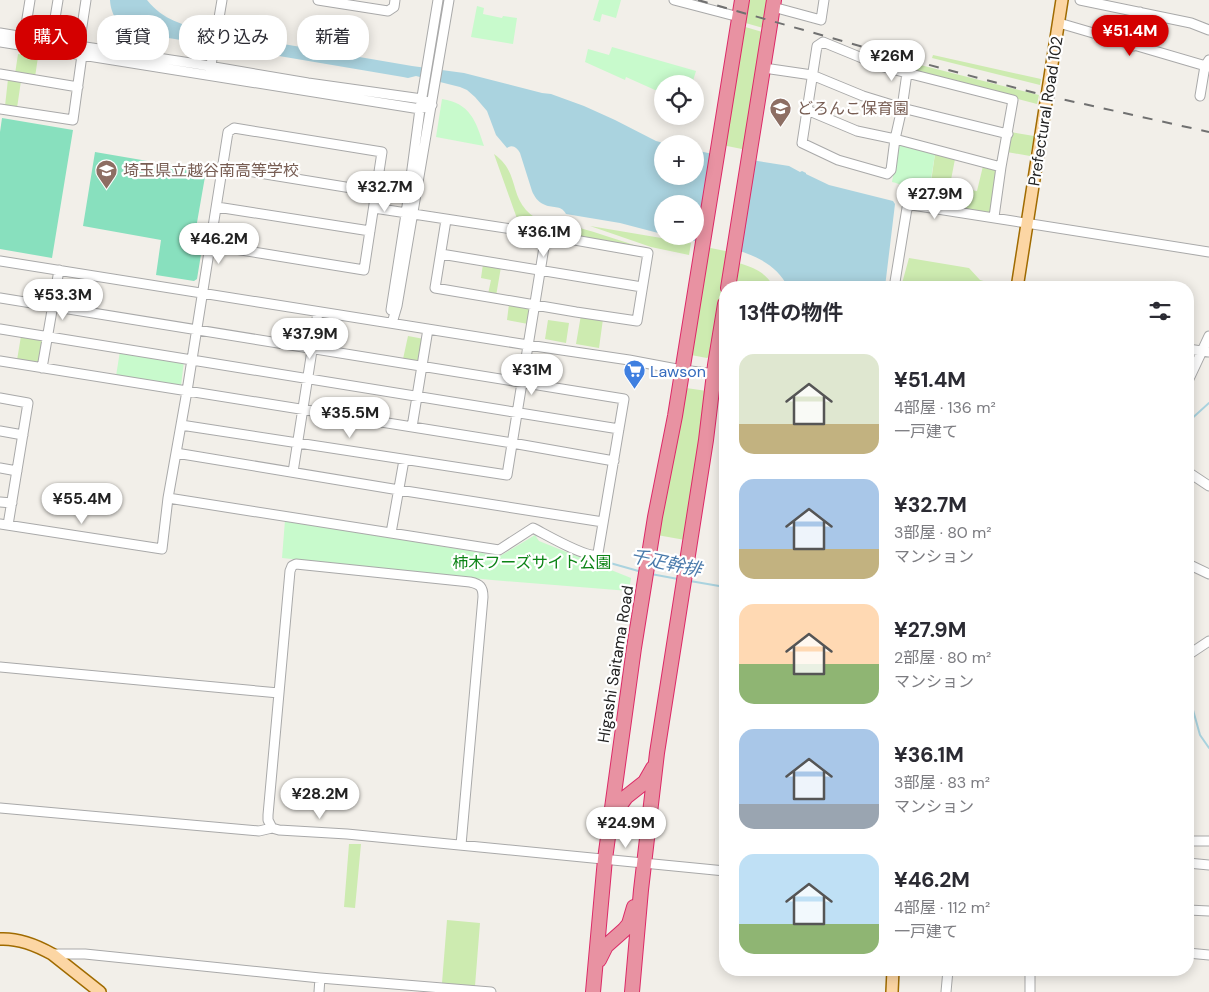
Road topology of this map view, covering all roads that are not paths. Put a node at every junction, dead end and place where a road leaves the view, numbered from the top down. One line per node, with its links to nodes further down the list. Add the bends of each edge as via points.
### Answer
1 (30, 0): 16 (street)
2 (58, 0): 17 (street)
3 (86, 0): 18 (street)
4 (222, 0): 31 (street)
5 (318, 0): 6 (street, via 388,11 394,7)
6 (395, 0)
7 (438, 0): 37 (street)
8 (450, 0): 38 (street)
9 (674, 0): 19 (street)
10 (742, 0): 19 (highway, Higashi Saitama Road)
11 (824, 0): 14 (street, via 821,20)
12 (1062, 0): 20 (main road, Prefectural Road 102)
13 (1080, 0): 15 (street)
14 (774, 4): 30 (highway)
15 (1140, 12): 21 (street); 26 (street)
16 (28, 15)
17 (56, 15)
18 (85, 15)
19 (739, 17): 84 (highway, Higashi Saitama Road)
20 (1059, 23): 26 (street); 53 (main road, Prefectural Road 102)
21 (1209, 30)
22 (0, 34): 23 (street)
23 (15, 36)
24 (0, 42): 25 (street)
25 (15, 44)
26 (1134, 46): 29 (street)
27 (87, 52): 31 (street)
28 (80, 60): 35 (street)
29 (1208, 65): 36 (street)
30 (764, 68): 34 (street); 62 (highway)
31 (210, 70): 37 (street); 41 (street)
32 (907, 73): 34 (street, via 823,42 817,46); 39 (street); 43 (street, via 1013,100)
33 (0, 74): 35 (street)
34 (812, 75): 39 (street); 42 (street)
35 (78, 87): 40 (street, via 72,120)
36 (1200, 96)
37 (422, 99): 38 (street); 41 (street)
38 (432, 105): 41 (street); 50 (street)
39 (902, 108): 43 (street); 44 (street)
40 (0, 109)
41 (420, 109): 50 (street)
42 (807, 110): 44 (street, via 857,131); 44 (street, via 802,143 838,160 887,174 891,170)
43 (1008, 134): 46 (street)
44 (895, 139): 46 (street)
45 (223, 167): 47 (street); 47 (street, via 228,132 234,128 382,152); 48 (street)
46 (1001, 167): 51 (street)
47 (376, 192): 49 (street)
48 (217, 206): 54 (street); 56 (street)
49 (374, 208): 50 (street); 54 (street)
50 (409, 214): 52 (street); 71 (street, via 391,307)
51 (994, 217): 53 (street); 63 (street, via 912,205 907,208)
52 (446, 220): 55 (street); 58 (street)
53 (1027, 222): 57 (street); 64 (main road, Prefectural Road 102)
54 (370, 231): 56 (street, via 364,270)
55 (546, 235): 61 (street); 65 (street, via 648,252)
56 (210, 245): 66 (street)
57 (1209, 252)
58 (441, 254): 61 (street); 68 (street, via 435,288)
59 (0, 261): 60 (street)
60 (59, 270): 66 (street); 69 (street)
61 (540, 270): 65 (street); 68 (street)
62 (729, 281)
63 (895, 281)
64 (1018, 281)
65 (642, 287): 68 (street, via 637,321)
66 (202, 293): 70 (street); 74 (street)
67 (0, 298): 69 (street)
68 (535, 305): 77 (street)
69 (53, 307): 74 (street); 75 (street)
70 (318, 312): 71 (street); 78 (street)
71 (392, 323): 73 (street)
72 (0, 329): 75 (street)
73 (428, 329): 77 (street); 82 (street)
74 (196, 330): 78 (street); 80 (street)
75 (48, 336): 80 (street); 83 (street)
76 (1209, 336): 79 (street)
77 (528, 345): 84 (street); 89 (street)
78 (312, 349): 82 (street); 87 (street)
79 (1205, 352): 85 (street)
80 (192, 360): 87 (street); 90 (street)
81 (0, 361): 83 (street)
82 (423, 367): 89 (street); 91 (street)
83 (42, 368): 90 (street)
84 (682, 370): 86 (street); 129 (highway, Higashi Saitama Road, via 646,572)
85 (1194, 371)
86 (719, 375)
87 (308, 379): 91 (street); 93 (street)
88 (719, 380): 123 (highway, via 706,440)
89 (522, 383): 94 (street); 97 (street, via 624,400)
90 (187, 391): 93 (street); 95 (street)
91 (417, 396): 94 (street); 96 (street)
92 (0, 398): 99 (street, via 28,403)
93 (303, 410): 96 (street); 100 (street)
94 (517, 412): 97 (street); 101 (street)
95 (181, 425): 100 (street); 102 (street)
96 (412, 427): 101 (street)
97 (619, 429): 104 (street)
98 (0, 431): 99 (street)
99 (23, 435): 106 (street)
100 (298, 443): 103 (street); 107 (street)
101 (512, 443): 103 (street, via 507,475); 104 (street)
102 (176, 453): 107 (street); 111 (street)
103 (404, 460): 110 (street)
104 (614, 461): 114 (street)
105 (0, 468): 106 (street)
106 (17, 471): 113 (street)
107 (293, 472): 110 (street)
108 (1194, 476): 109 (street)
109 (1209, 486)
110 (399, 490): 114 (street); 116 (street)
111 (168, 498): 115 (street, via 162,549); 116 (street)
112 (0, 502): 113 (street)
113 (12, 503): 115 (street)
114 (603, 522): 116 (street, via 598,553 592,556 533,528 499,550)
115 (4, 524)
116 (391, 533)
117 (1194, 567): 118 (street)
118 (1209, 574)
119 (1209, 641): 120 (street)
120 (1194, 651)
121 (0, 667): 122 (street)
122 (279, 693): 125 (street, via 268,815); 128 (street, via 292,566 480,585 483,597)
123 (657, 753): 129 (highway, via 645,782 621,804 614,842); 130 (highway)
124 (0, 808): 125 (street, via 259,831)
125 (272, 828): 128 (street)
126 (1194, 840): 127 (street)
127 (1209, 841)
128 (461, 845): 129 (street)
129 (605, 859): 130 (street); 140 (highway, Higashi Saitama Road)
130 (644, 863): 133 (street); 140 (highway, via 636,882 629,924 606,946); 149 (highway)
131 (1194, 864): 132 (street)
132 (1209, 865)
133 (719, 870)
134 (1194, 910): 135 (street)
135 (1209, 911)
136 (0, 939): 137 (main road, via 27,942)
137 (52, 954): 144 (street, via 85,954); 145 (main road)
138 (1194, 954): 139 (street)
139 (1209, 955)
140 (595, 974): 148 (highway, Higashi Saitama Road)
141 (893, 976): 150 (main road)
142 (947, 976): 151 (street)
143 (1030, 976): 152 (street)
144 (320, 978): 146 (street); 147 (street)
145 (100, 992)
146 (319, 992)
147 (491, 992)
148 (593, 992)
149 (632, 992)
150 (892, 992)
151 (946, 992)
152 (1030, 992)

